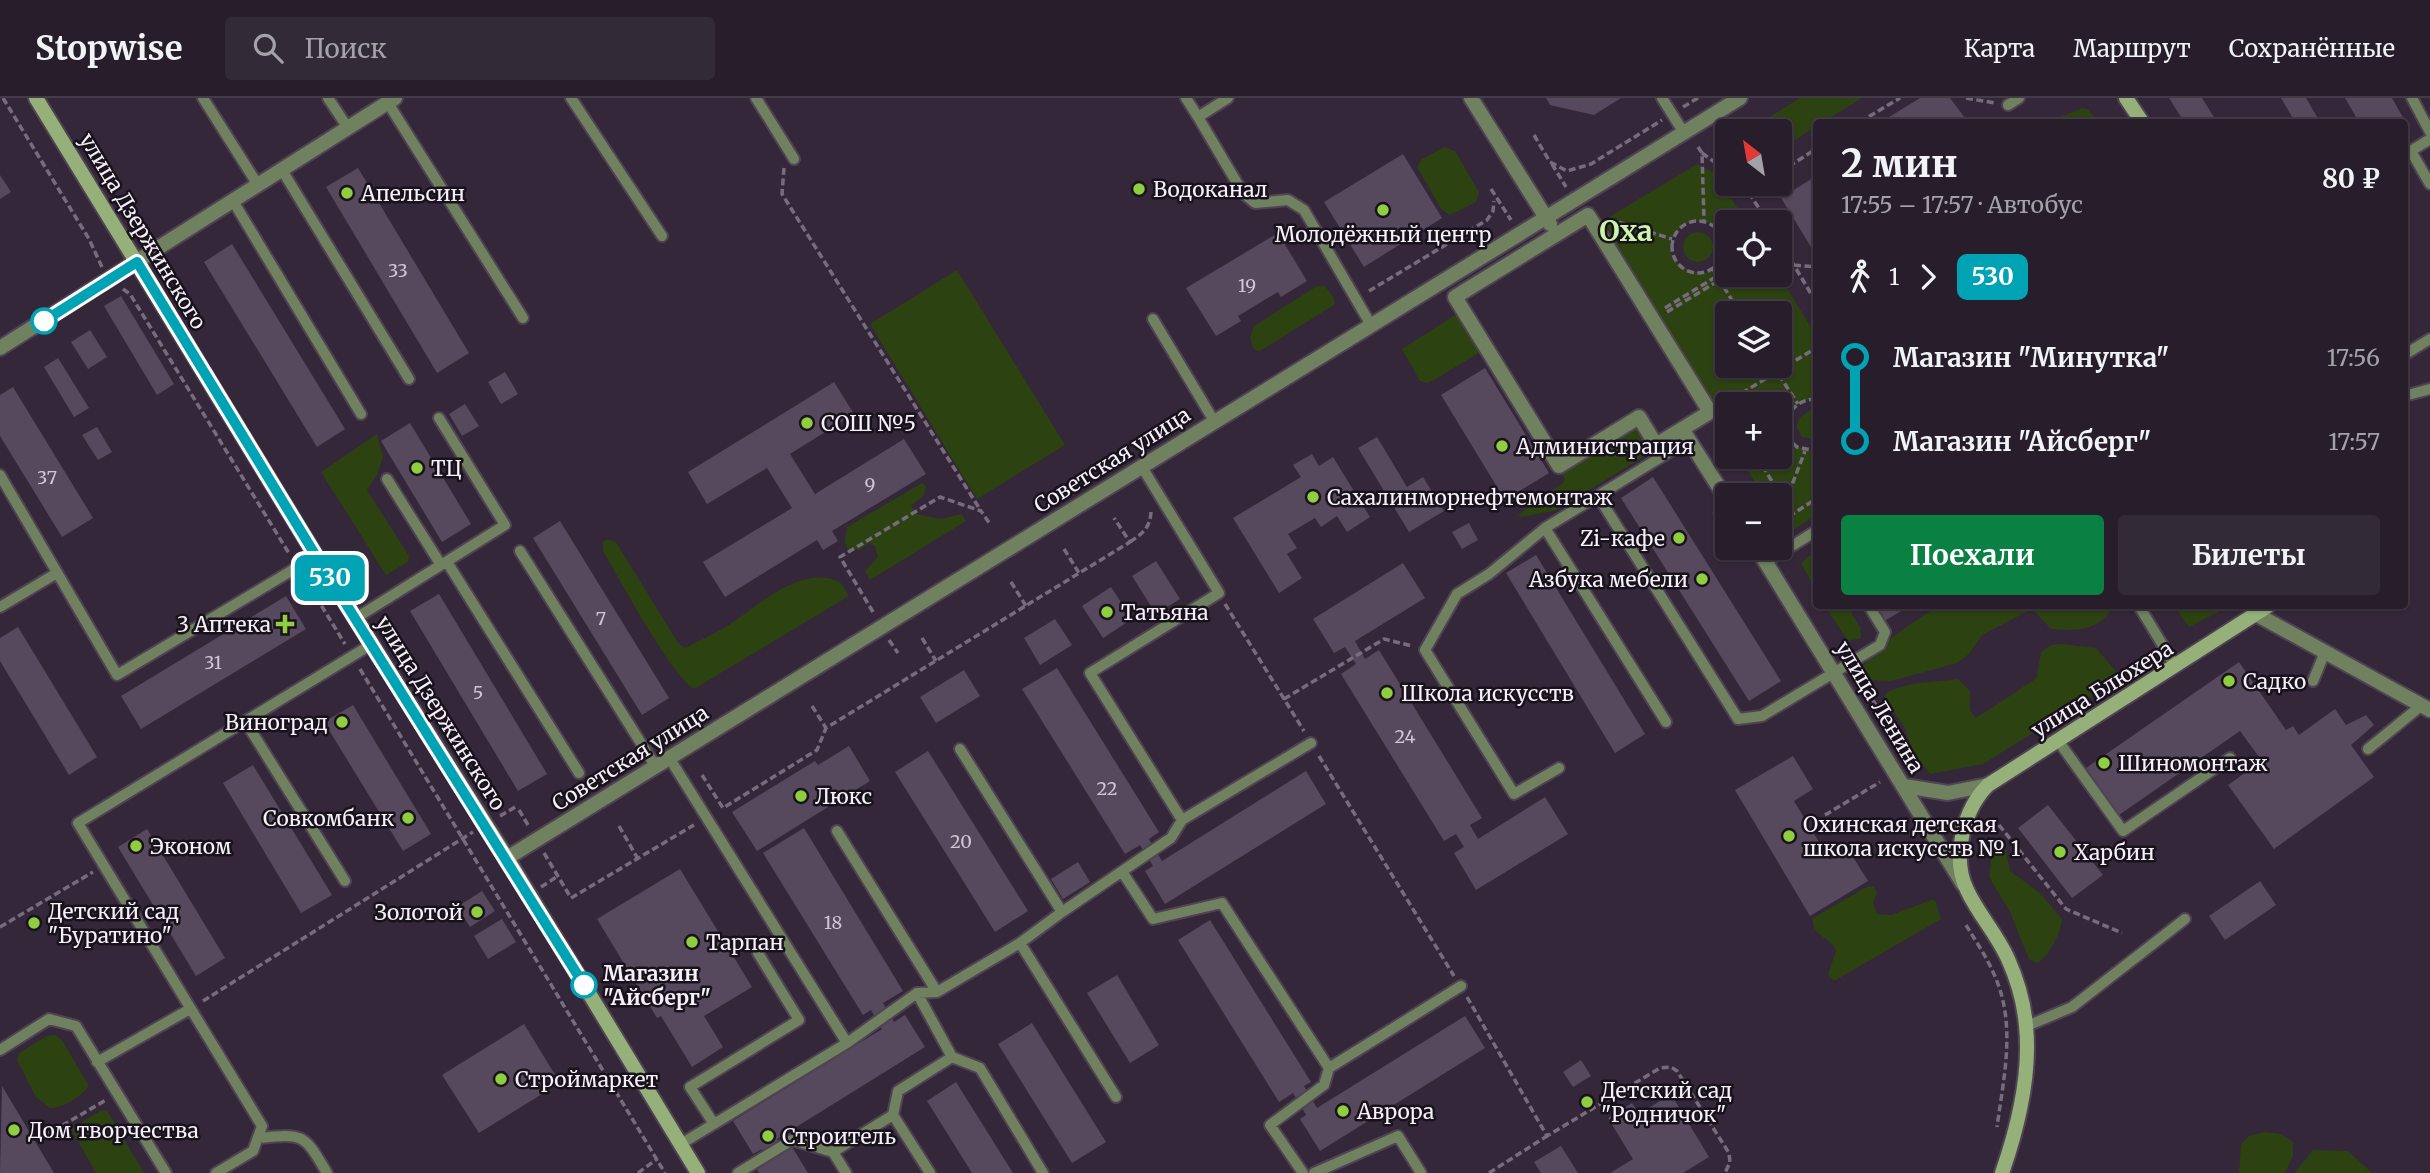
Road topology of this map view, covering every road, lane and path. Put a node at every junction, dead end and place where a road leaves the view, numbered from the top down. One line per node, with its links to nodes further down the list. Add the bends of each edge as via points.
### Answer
1 (3, 98): 52 (path)
2 (36, 98): 46 (street, улица Дзержинского)
3 (203, 98): 37 (lane)
4 (328, 98): 24 (lane)
5 (571, 98): 44 (lane)
6 (756, 98): 32 (lane)
7 (1186, 98): 21 (lane)
8 (1228, 98): 21 (lane)
9 (1471, 98): 40 (street)
10 (1662, 98): 20 (lane)
11 (1698, 98): 20 (path)
12 (1740, 98): 26 (street, Советская улица)
13 (1900, 98): 22 (path)
14 (1966, 98): 19 (path)
15 (2019, 98): 19 (lane)
16 (2126, 98): 23 (street)
17 (2412, 98): 25 (lane)
18 (392, 100): 24 (street); 56 (lane)
19 (2008, 105)
20 (1672, 114): 26 (lane); 27 (path, via 1581,169 1567,171 1550,162)
21 (1198, 117): 55 (lane, via 1249,200 1288,200 1304,211)
22 (1865, 119)
23 (2140, 119)
24 (348, 128): 35 (street)
25 (2430, 132)
26 (1685, 133): 40 (street, Советская улица)
27 (1534, 135)
28 (2430, 139): 36 (lane, via 2411,150)
29 (1698, 147): 31 (path)
30 (1813, 151): 34 (path)
31 (1702, 153): 33 (path); 42 (path)
32 (794, 159): 87 (path, via 783,168 782,194)
33 (1715, 162)
34 (1792, 164)
35 (282, 170): 37 (street); 67 (lane)
36 (2430, 184)
37 (258, 185): 38 (street)
38 (233, 201): 46 (street); 73 (lane)
39 (1494, 201): 55 (path, via 1487,220)
40 (1547, 218): 43 (street); 59 (street, Советская улица)
41 (1608, 218): 45 (path)
42 (1704, 221): 45 (path, via 1683,225); 50 (path, via 1717,228 1725,245)
43 (1556, 234): 58 (street, via 1588,215); 76 (street, via 1455,297 1559,466 1639,417 1657,445)
44 (662, 236)
45 (1672, 240): 50 (path, via 1673,256 1683,269 1699,273)
46 (137, 262): 52 (street); 96 (street, улица Дзержинского)
47 (1792, 262): 48 (path)
48 (1794, 265): 49 (path); 54 (path)
49 (1813, 267)
50 (1713, 269): 51 (path)
51 (1715, 272)
52 (109, 280): 61 (street); 99 (path, via 130,294)
53 (1715, 280): 58 (path)
54 (1813, 297)
55 (1356, 300): 59 (lane)
56 (523, 318)
57 (1153, 319): 75 (lane)
58 (1652, 319): 76 (street, via 1710,412)
59 (1371, 325): 75 (street, Советская улица)
60 (2430, 339): 63 (lane)
61 (0, 348)
62 (1813, 350): 64 (path)
63 (2408, 353)
64 (1792, 363)
65 (1767, 378): 69 (path)
66 (1781, 378): 72 (path)
67 (409, 379)
68 (2430, 389): 70 (lane)
69 (1744, 392)
70 (2408, 395)
71 (1813, 400): 72 (path)
72 (1798, 404): 77 (path, via 1790,410 1785,426 1791,442)
73 (361, 414)
74 (439, 418): 98 (lane, via 505,525)
75 (1214, 421): 79 (street, Советская улица)
76 (1686, 435): 82 (street); 84 (lane)
77 (1805, 451): 78 (path); 83 (path)
78 (1813, 451)
79 (1142, 467): 103 (lane); 110 (street, Советская улица)
80 (0, 475): 100 (lane)
81 (387, 479): 98 (lane)
82 (1716, 483)
83 (1792, 485)
84 (1598, 496): 91 (lane); 119 (lane, via 1738,719 1762,716)
85 (1813, 501): 88 (path)
86 (1147, 505): 93 (path, via 1150,522)
87 (981, 511): 90 (path); 110 (path, via 940,497 840,557)
88 (1792, 514)
89 (1114, 518): 93 (path)
90 (990, 524)
91 (1545, 528): 113 (lane, via 1489,575 1457,594); 125 (lane)
92 (1813, 533): 97 (lane)
93 (1130, 542): 101 (path)
94 (1064, 549): 101 (path)
95 (520, 551): 133 (lane)
96 (316, 556): 99 (lane); 109 (street, улица Дзержинского)
97 (1766, 562): 119 (street, улица Ленина)
98 (444, 563): 109 (lane); 136 (lane)
99 (298, 567): 100 (lane, via 117,675); 116 (path)
100 (57, 573): 105 (lane)
101 (1079, 573): 104 (path)
102 (1011, 582): 104 (path)
103 (1219, 593): 121 (path); 146 (lane, via 1090,673)
104 (1026, 606): 117 (path)
105 (0, 607)
106 (1870, 609): 119 (lane, via 1885,632 1880,645)
107 (2141, 609): 118 (lane)
108 (2262, 610): 114 (street); 118 (street, улица Блюхера)
109 (356, 618): 112 (street, улица Дзержинского)
110 (881, 627): 115 (path); 132 (street, Советская улица)
111 (922, 638): 117 (path)
112 (372, 644): 116 (lane); 147 (street, улица Дзержинского)
113 (1425, 650): 121 (path, via 1384,639); 134 (lane, via 1514,794)
114 (2325, 652): 120 (lane); 123 (street)
115 (898, 653)
116 (352, 656): 124 (lane); 151 (path)
117 (936, 661): 126 (path)
118 (2176, 667): 127 (street, улица Блюхера)
119 (1835, 673): 140 (street, улица Ленина)
120 (2313, 681)
121 (1284, 699): 128 (path)
122 (812, 706): 126 (path)
123 (2426, 708): 130 (lane)
124 (244, 722): 154 (lane, via 78,823); 157 (lane)
125 (1666, 722)
126 (827, 728): 143 (path, via 817,750)
127 (2059, 742): 131 (lane, via 2123,831); 139 (street, улица Блюхера)
128 (1311, 743): 146 (lane); 166 (path)
129 (960, 749): 159 (lane)
130 (2368, 749)
131 (2230, 758)
132 (670, 759): 133 (street, Советская улица); 145 (lane)
133 (656, 767): 152 (street, Советская улица)
134 (1559, 768)
135 (1874, 771): 138 (path)
136 (579, 773)
137 (702, 775): 143 (path)
138 (1880, 782): 141 (path); 144 (path)
139 (1989, 785): 140 (street, via 1948,793); 158 (street, улица Блюхера, via 1968,815 1962,850)
140 (1904, 786): 158 (street, улица Ленина)
141 (1887, 793)
142 (517, 806): 147 (path)
143 (723, 808): 145 (path)
144 (1825, 815)
145 (706, 818): 153 (path); 171 (lane)
146 (1182, 820): 156 (lane, via 1171,838)
147 (486, 824): 151 (path); 152 (street, улица Дзержинского)
148 (1999, 825): 163 (path, via 2066,909)
149 (619, 826): 153 (path)
150 (837, 831): 167 (lane)
151 (464, 838): 169 (path); 186 (path)
152 (508, 858): 184 (street, улица Дзержинского)
153 (638, 859): 155 (path, via 571,898)
154 (104, 865): 162 (path); 169 (lane)
155 (551, 865)
156 (1124, 873): 159 (lane); 175 (lane, via 1153,919 1222,903)
157 (345, 881)
158 (1966, 888): 170 (street, via 2007,957)
159 (1062, 912): 164 (lane)
160 (1960, 915): 183 (path, via 1994,973 2005,1012 2008,1049)
161 (2185, 919): 170 (lane, via 2072,1007)
162 (0, 927)
163 (2122, 933)
164 (1020, 943): 167 (lane); 177 (lane)
165 (758, 953): 179 (lane, via 799,1020 690,1087)
166 (1461, 986): 175 (lane); 181 (path)
167 (937, 992): 168 (lane)
168 (917, 993): 171 (lane); 173 (lane)
169 (190, 1009): 174 (lane); 182 (lane, via 262,1126)
170 (2026, 1027): 202 (street, via 2018,1119)
171 (847, 1043): 179 (lane)
172 (0, 1050): 174 (lane, via 49,1019 76,1026)
173 (952, 1057): 178 (lane, via 898,1091); 196 (lane, via 981,1068)
174 (97, 1062): 176 (lane)
175 (1329, 1068): 197 (lane, via 1324,1085 1270,1125)
176 (117, 1094): 180 (path); 187 (lane)
177 (1116, 1097)
178 (893, 1115): 185 (lane); 195 (lane)
179 (714, 1124): 184 (lane)
180 (44, 1136)
181 (1547, 1136): 200 (path); 201 (path, via 1660,1068 1671,1067 1729,1153)
182 (258, 1138): 188 (lane, via 253,1151); 189 (lane, via 293,1134 310,1144)
183 (1995, 1138)
184 (681, 1144): 192 (street, улица Дзержинского)
185 (833, 1152): 193 (lane, via 792,1140); 194 (lane)
186 (657, 1159): 190 (path); 191 (path)
187 (166, 1173)
188 (216, 1173)
189 (327, 1173)
190 (638, 1173)
191 (665, 1173)
192 (698, 1173)
193 (738, 1173)
194 (846, 1173)
195 (930, 1173)
196 (1043, 1173)
197 (1303, 1173)
198 (1314, 1173): 199 (lane, via 1398,1136)
199 (1421, 1173)
200 (1489, 1173)
201 (1725, 1173)
202 (2002, 1173)

